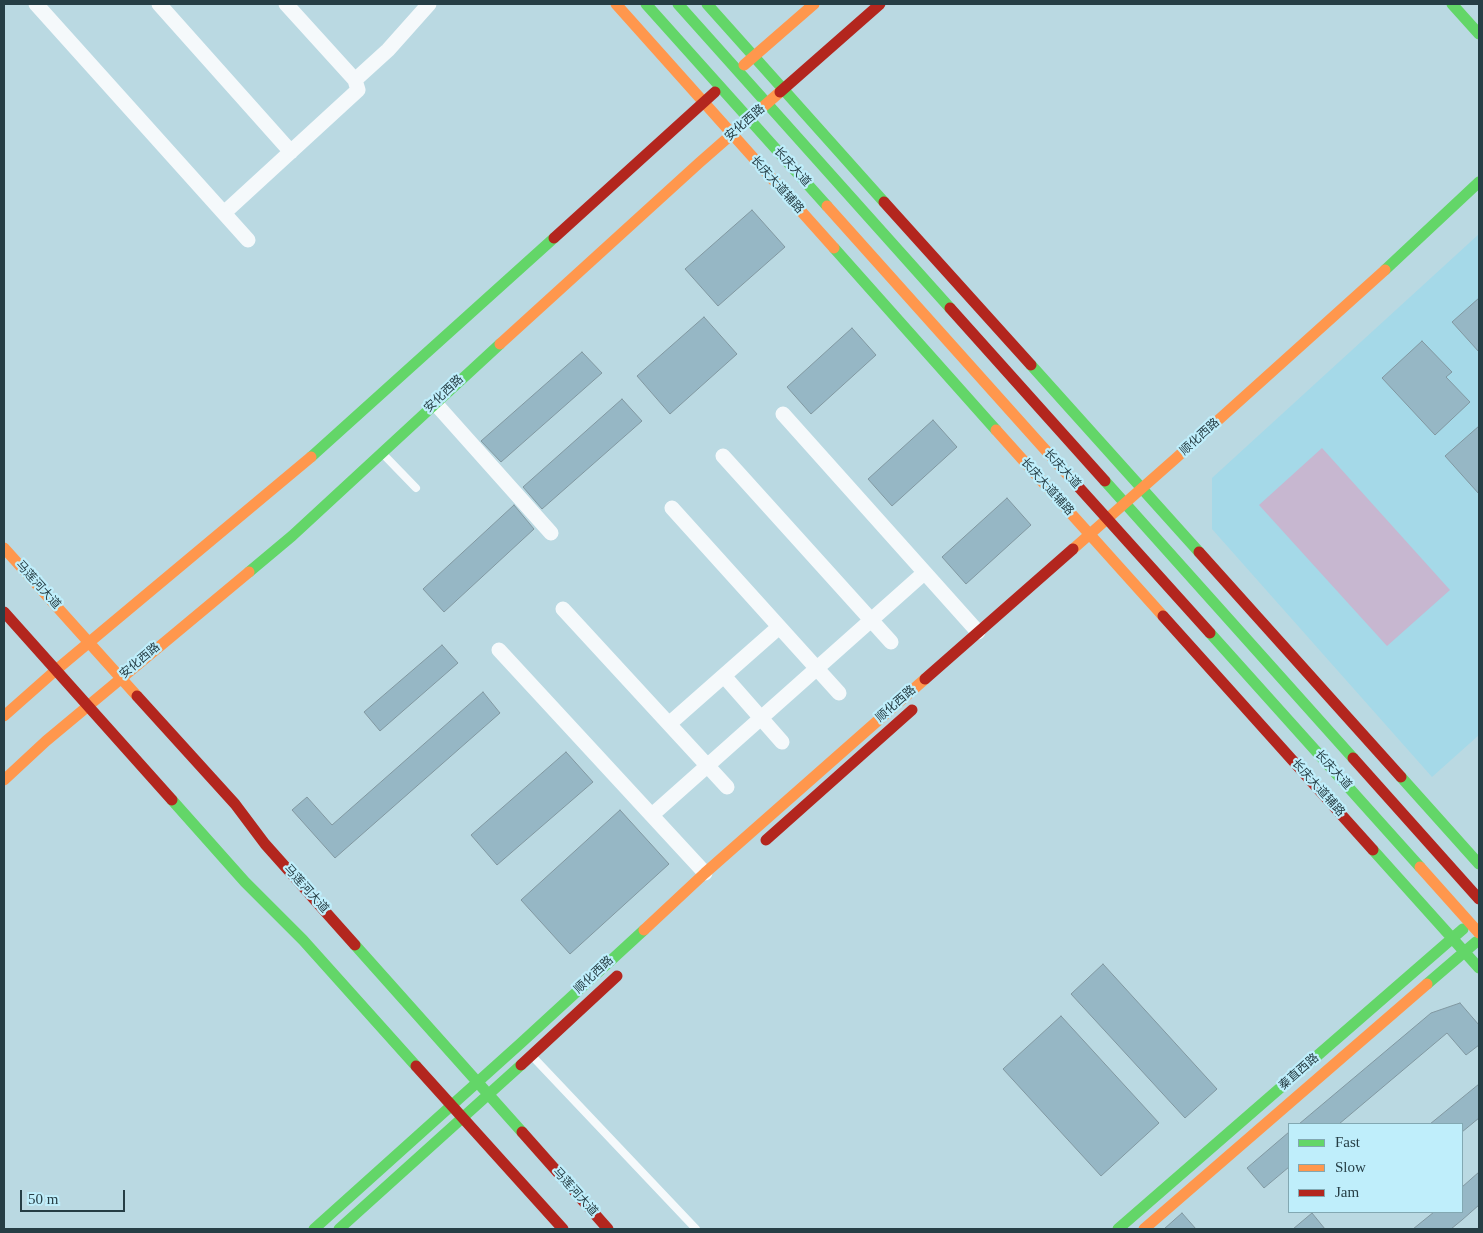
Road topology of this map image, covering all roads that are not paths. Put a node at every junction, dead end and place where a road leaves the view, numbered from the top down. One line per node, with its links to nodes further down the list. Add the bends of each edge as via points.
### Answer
1 (36, 4): 23 (street)
2 (159, 4): 21 (street)
3 (286, 4): 15 (street)
4 (429, 4): 15 (street, via 388,50)
5 (616, 4): 17 (main road, 长庆大道辅路)
6 (646, 4): 14 (main road, 长庆大道)
7 (678, 4): 14 (main road, 长庆大道)
8 (707, 4): 13 (main road)
9 (814, 4): 13 (main road)
10 (880, 4): 16 (main road, 安化西路)
11 (1452, 4): 12 (main road)
12 (1479, 34)
13 (754, 56): 14 (main road); 16 (main road)
14 (729, 79): 17 (main road); 18 (main road, 长庆大道); 19 (main road, 长庆大道)
15 (355, 80): 21 (street, via 358,90)
16 (783, 88): 18 (main road, 安化西路); 30 (main road)
17 (704, 102): 20 (main road, 长庆大道辅路); 45 (main road, via 321,448)
18 (766, 103): 19 (main road, 安化西路); 32 (main road, 长庆大道)
19 (749, 119): 20 (main road, 安化西路); 34 (main road, 长庆大道)
20 (732, 134): 25 (main road, 安化西路); 37 (main road, 长庆大道辅路)
21 (291, 152): 23 (street)
22 (1479, 182): 30 (main road, 顺化西路)
23 (224, 213): 24 (street)
24 (248, 240)
25 (435, 403): 27 (main road, 安化西路); 36 (street)
26 (783, 414): 39 (street)
27 (382, 452): 29 (lane); 51 (main road, 安化西路, via 292,536)
28 (723, 456): 42 (street)
29 (416, 488)
30 (1142, 488): 31 (main road); 32 (main road, 顺化西路)
31 (1155, 496): 35 (main road); 64 (main road)
32 (1124, 504): 34 (main road, 顺化西路); 35 (main road, 长庆大道)
33 (672, 508): 43 (street)
34 (1107, 518): 35 (main road, 长庆大道); 37 (main road, 顺化西路)
35 (1113, 532): 37 (main road, 长庆大道辅路); 66 (main road, 长庆大道); 67 (main road, 长庆大道); 69 (main road, 长庆大道辅路)
36 (551, 533)
37 (1090, 534): 44 (main road, 顺化西路)
38 (4, 548): 45 (main road, 马莲河大道)
39 (924, 573): 42 (street); 44 (street)
40 (563, 609): 57 (street)
41 (4, 612): 49 (main road)
42 (872, 620): 46 (street); 48 (street)
43 (779, 627): 48 (street); 50 (street)
44 (978, 632): 65 (main road, 顺化西路)
45 (89, 642): 49 (main road); 51 (main road, 马莲河大道)
46 (891, 642)
47 (499, 650): 62 (street)
48 (817, 668): 52 (street); 56 (street)
49 (56, 670): 54 (main road); 55 (main road)
50 (724, 676): 56 (street); 57 (street)
51 (121, 677): 54 (main road, 安化西路); 75 (main road, 马莲河大道)
52 (839, 693)
53 (922, 702): 63 (main road, 顺化西路)
54 (88, 706): 60 (main road, 安化西路); 77 (main road, via 245,882 303,940)
55 (4, 716)
56 (761, 718): 58 (street); 59 (street)
57 (670, 724): 59 (street)
58 (782, 742)
59 (708, 766): 61 (street); 62 (street)
60 (4, 780)
61 (727, 787)
62 (652, 815): 65 (street)
63 (760, 845)
64 (1479, 864)
65 (705, 873): 75 (main road, 顺化西路)
66 (1479, 899)
67 (1475, 919): 68 (main road, 长庆大道); 69 (main road, 秦直西路)
68 (1479, 934)
69 (1453, 938): 71 (main road, 长庆大道辅路); 84 (main road, 秦直西路)
70 (1479, 939): 71 (main road, 秦直西路)
71 (1464, 951): 72 (main road, 长庆大道辅路); 85 (main road, 秦直西路)
72 (1479, 968)
73 (623, 969): 74 (main road, 顺化西路)
74 (532, 1055): 76 (main road, 顺化西路); 83 (lane)
75 (477, 1082): 76 (main road, 马莲河大道); 77 (main road, 顺化西路)
76 (488, 1094): 78 (main road, 顺化西路); 82 (main road, 马莲河大道)
77 (452, 1105): 78 (main road); 79 (main road, 顺化西路)
78 (463, 1117): 80 (main road, 顺化西路); 81 (main road)
79 (314, 1229)
80 (338, 1229)
81 (563, 1229)
82 (608, 1229)
83 (696, 1229)
84 (1118, 1229)
85 (1144, 1229)

